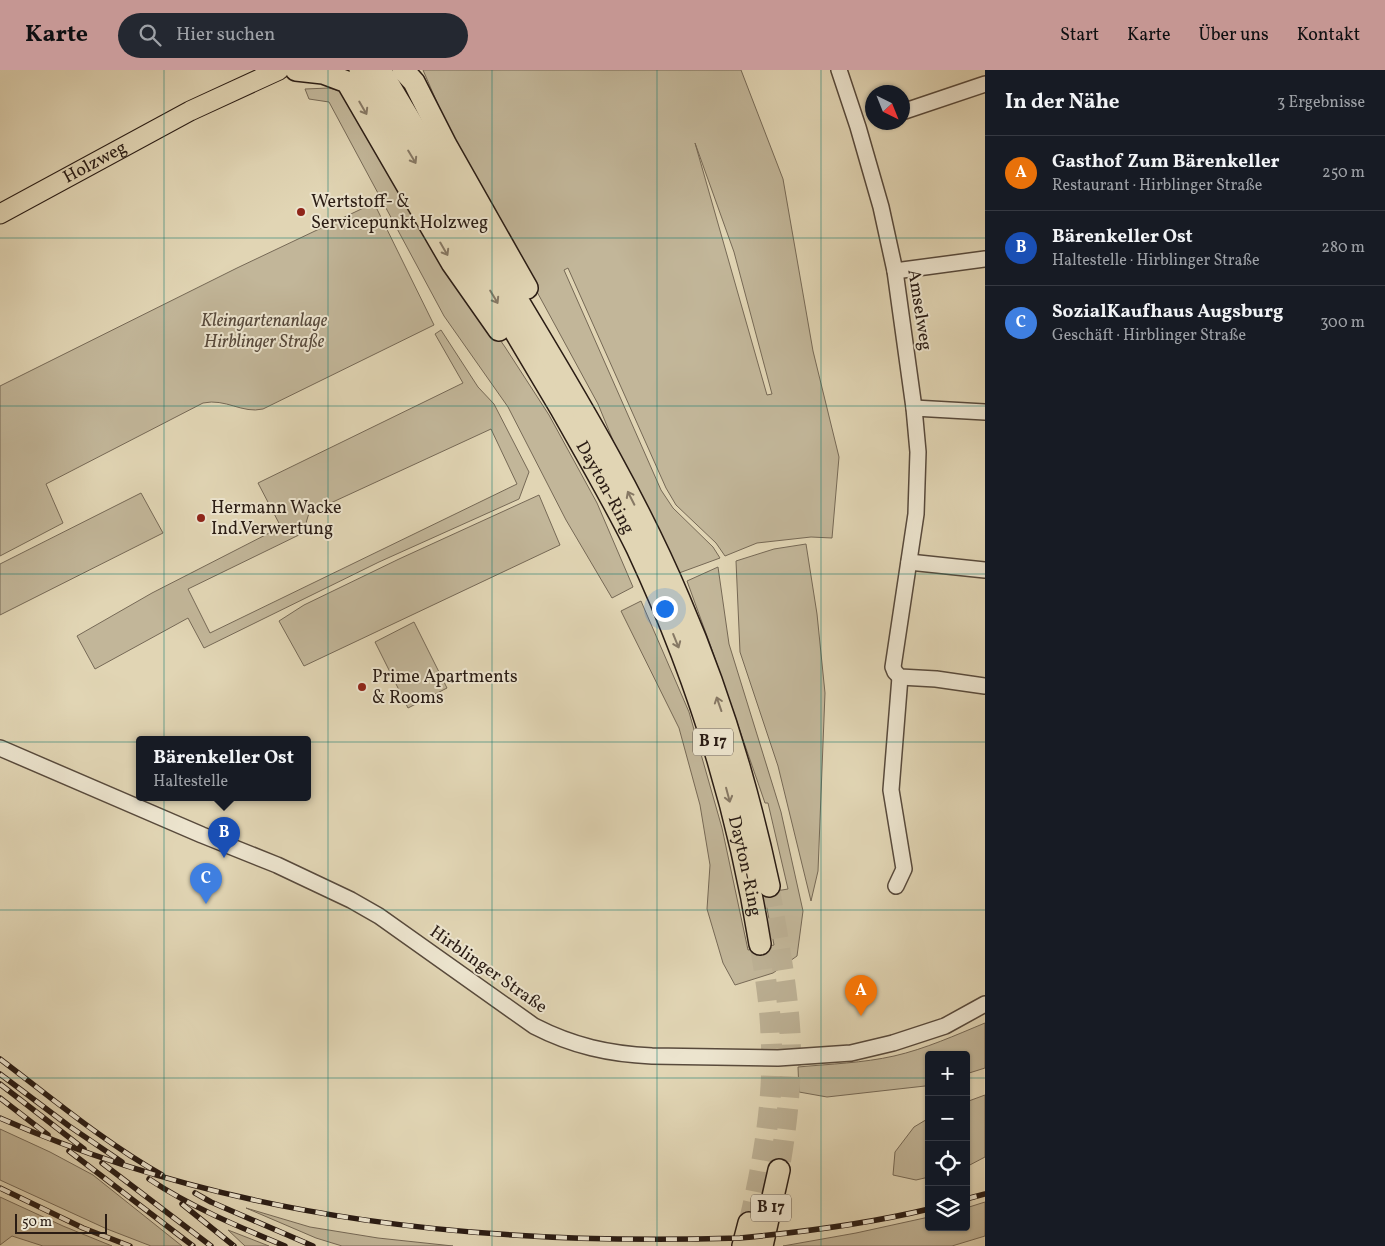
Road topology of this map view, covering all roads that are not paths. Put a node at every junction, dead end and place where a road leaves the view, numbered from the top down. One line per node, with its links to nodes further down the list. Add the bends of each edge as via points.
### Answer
1 (250, 70): 10 (main road, Holzweg)
2 (279, 70): 10 (main road, Holzweg)
3 (296, 70): 6 (highway)
4 (380, 70): 16 (highway, Dayton-Ring / B 17, one-way to 4)
5 (839, 70): 11 (street, Amselweg)
6 (351, 74): 16 (highway, one-way to 16, via 452,263 512,348)
7 (409, 74): 16 (highway, via 534,301)
8 (985, 84): 9 (street)
9 (910, 109)
10 (190, 111): 13 (main road, Holzweg)
11 (865, 124)
12 (866, 130): 15 (street, Amselweg)
13 (0, 214)
14 (985, 259): 15 (street)
15 (894, 272): 17 (street, Amselweg)
16 (568, 402): 24 (highway, Dayton-Ring / B 17, one-way to 16, via 733,745 680,599 628,492); 26 (highway, Dayton-Ring / B 17, one-way to 26, via 592,463 662,606 690,676 732,811)
17 (914, 408): 18 (street); 19 (street, Amselweg, via 918,452 916,514)
18 (985, 412)
19 (909, 562): 20 (street); 21 (street, Amselweg, via 893,667)
20 (985, 570)
21 (900, 677): 22 (street); 25 (street, Amselweg, via 891,790 904,869)
22 (985, 686)
23 (0, 748): 27 (street, Hirblinger Straße, via 345,896 379,916 534,1026 583,1047 635,1056 778,1058 851,1053 945,1026)
24 (770, 886)
25 (896, 886)
26 (760, 944)
27 (985, 1004)
28 (779, 1170): 31 (highway, B 17)
29 (749, 1223): 30 (highway, B 17)
30 (743, 1246)
31 (762, 1246)

